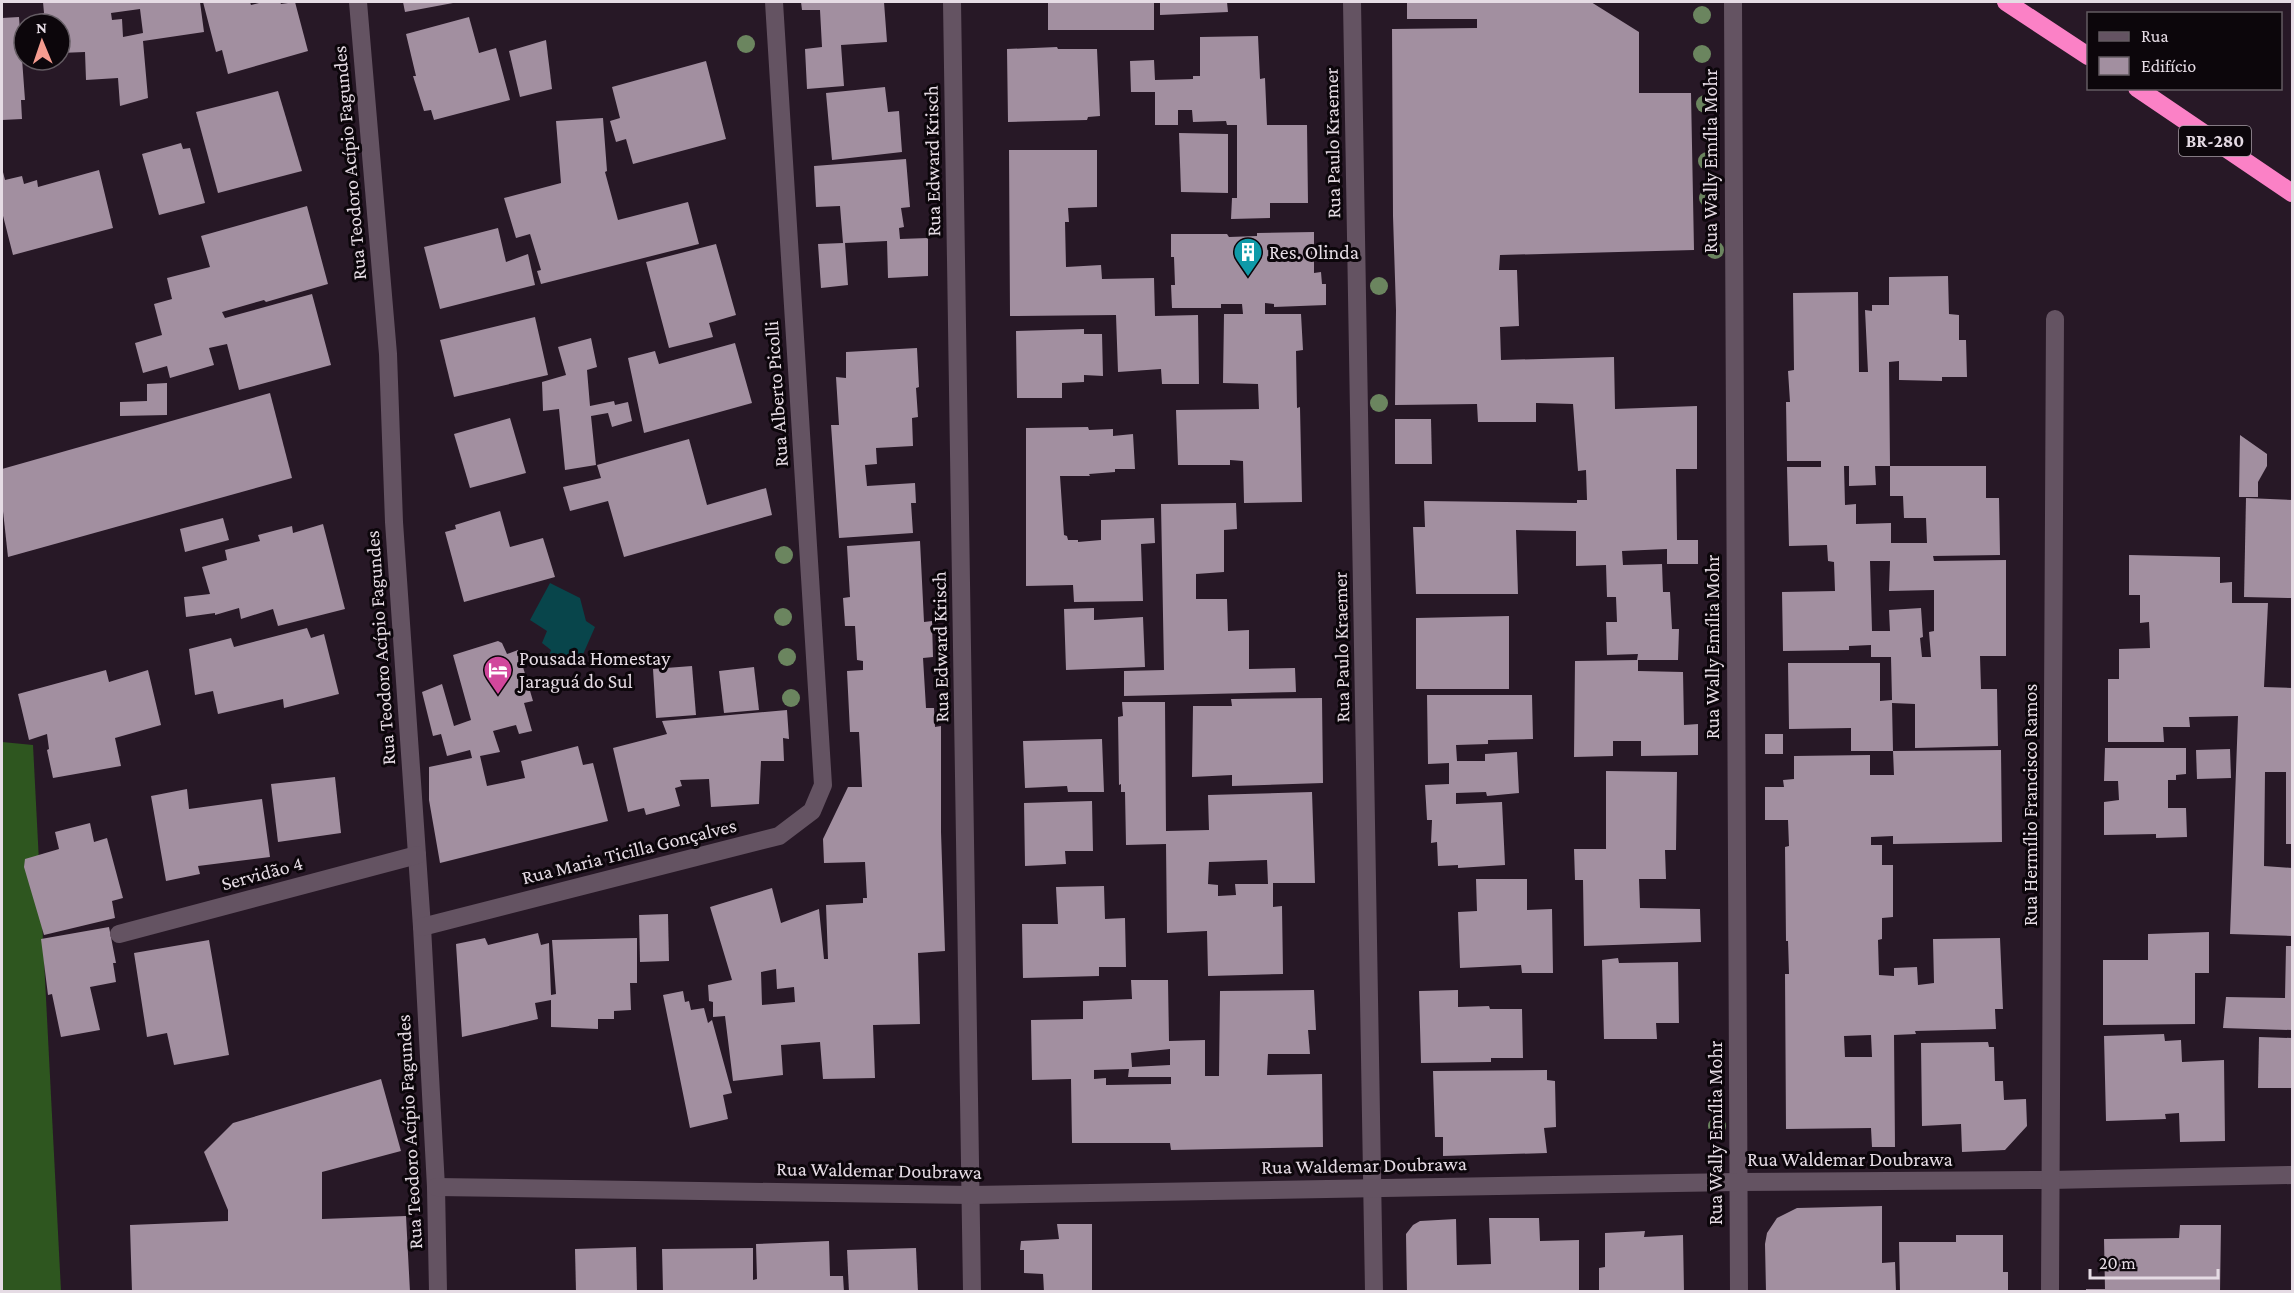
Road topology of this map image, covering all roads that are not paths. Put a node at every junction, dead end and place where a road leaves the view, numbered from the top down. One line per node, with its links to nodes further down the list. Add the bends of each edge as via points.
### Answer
1 (358, 2): 12 (street, Rua Teodoro Acípio Fagundes, via 388,354 394,522)
2 (774, 2): 11 (street, Rua Alberto Picolli)
3 (952, 2): 20 (street, Rua Edward Krisch)
4 (1352, 2): 19 (street, Rua Paulo Kraemer)
5 (1732, 2): 17 (street, Rua Wally Emília Mohr)
6 (2006, 2): 7 (highway)
7 (2087, 55)
8 (2140, 90): 9 (highway, BR-280)
9 (2292, 193)
10 (2055, 319): 16 (street, Rua Hermílio Francisco Ramos)
11 (823, 784): 13 (street, Rua Maria Ticilla Gonçalves, via 812,811 779,836)
12 (417, 855): 13 (street, Rua Teodoro Acípio Fagundes); 14 (street, Servidão 4)
13 (422, 927): 18 (street, Rua Teodoro Acípio Fagundes)
14 (119, 934)
15 (2292, 1174): 16 (street, Rua Waldemar Doubrawa)
16 (2050, 1180): 17 (street, Rua Waldemar Doubrawa); 25 (street, Rua Hermílio Francisco Ramos)
17 (1737, 1182): 19 (street, Rua Waldemar Doubrawa); 24 (street, Rua Wally Emília Mohr)
18 (436, 1187): 20 (street, Rua Waldemar Doubrawa); 21 (street, Rua Teodoro Acípio Fagundes)
19 (1372, 1188): 20 (street, Rua Waldemar Doubrawa); 23 (street, Rua Paulo Kraemer)
20 (971, 1195): 22 (street, Rua Edward Krisch)
21 (438, 1292)
22 (972, 1292)
23 (1374, 1292)
24 (1739, 1292)
25 (2050, 1292)

